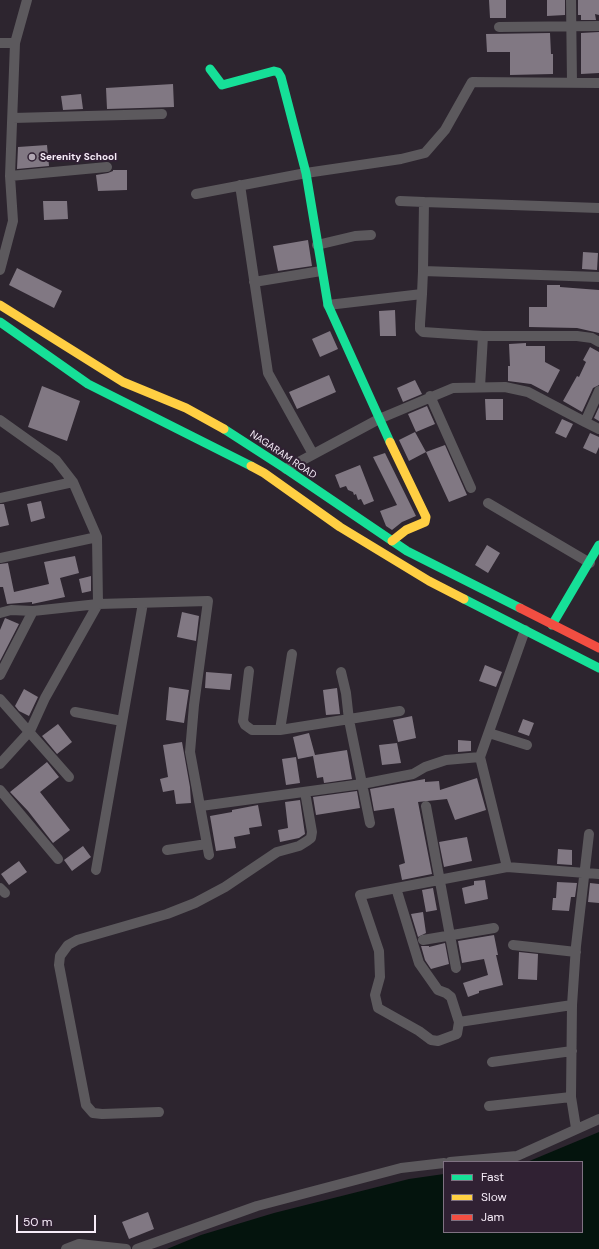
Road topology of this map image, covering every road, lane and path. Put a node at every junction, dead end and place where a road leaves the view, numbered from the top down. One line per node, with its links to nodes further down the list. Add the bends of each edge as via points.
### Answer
1 (27, 0): 7 (street)
2 (572, 0): 3 (street)
3 (572, 26): 4 (street); 5 (street); 10 (street)
4 (599, 26)
5 (499, 27)
6 (0, 43): 7 (street)
7 (15, 43): 12 (street)
8 (210, 70): 14 (main road, via 222,85 274,71 279,74)
9 (599, 83): 10 (street)
10 (572, 84): 14 (street, via 472,82 445,130 425,153)
11 (162, 114): 12 (street)
12 (13, 118): 15 (street)
13 (108, 167): 15 (street)
14 (306, 173): 16 (street); 22 (main road)
15 (10, 176): 23 (street, via 13,221)
16 (240, 185): 17 (street); 27 (street)
17 (196, 194)
18 (400, 201): 19 (street)
19 (424, 202): 20 (street); 24 (street)
20 (599, 208)
21 (371, 235): 22 (street)
22 (317, 245): 25 (main road)
23 (0, 270)
24 (423, 271): 26 (street); 28 (street)
25 (321, 272): 27 (street); 30 (main road)
26 (599, 277)
27 (254, 282): 43 (street, via 268,373)
28 (422, 294): 30 (street); 33 (street, via 420,329 423,332)
29 (0, 305): 32 (main road, NAGARAM ROAD)
30 (328, 305): 39 (main road)
31 (0, 322): 34 (main road)
32 (31, 326): 34 (main road); 44 (main road, NAGARAM ROAD, via 123,382 209,420)
33 (483, 336): 35 (street, via 577,336 592,338); 36 (street)
34 (23, 338): 59 (main road, via 88,384 264,473 340,527 429,581)
35 (599, 342)
36 (480, 387): 38 (street, via 453,388); 41 (street, via 505,387 528,392)
37 (599, 391): 41 (street)
38 (430, 396): 39 (street); 46 (street)
39 (379, 419): 43 (street); 50 (main road, via 426,517 425,522 406,530)
40 (0, 420): 45 (street, via 56,460)
41 (585, 422): 42 (street)
42 (599, 429)
43 (313, 454): 44 (street)
44 (286, 469): 50 (main road, NAGARAM ROAD)
45 (73, 482): 47 (street); 49 (street)
46 (471, 488)
47 (0, 498)
48 (488, 502): 53 (street)
49 (97, 537): 52 (street); 55 (street)
50 (392, 541): 58 (main road, NAGARAM ROAD)
51 (599, 545): 53 (main road)
52 (0, 558)
53 (590, 563): 58 (main road)
54 (143, 603): 55 (street); 70 (street); 81 (street, via 208,601 190,752)
55 (98, 604): 56 (street); 72 (street, via 44,698)
56 (33, 611): 57 (street, via 11,610); 65 (street)
57 (0, 613)
58 (552, 625): 60 (main road, NAGARAM ROAD)
59 (524, 630): 62 (main road); 73 (street)
60 (599, 648)
61 (292, 654): 71 (street)
62 (599, 668)
63 (250, 671): 71 (street, via 243,721 245,725 252,730)
64 (342, 672): 69 (street)
65 (0, 675)
66 (0, 699): 72 (street)
67 (400, 711): 69 (street)
68 (76, 712): 70 (street)
69 (349, 720): 71 (street); 78 (street)
70 (122, 721): 90 (street)
71 (280, 730)
72 (30, 731): 76 (street); 77 (street)
73 (489, 732): 74 (street); 75 (street)
74 (527, 745)
75 (480, 757): 78 (street, via 446,760 424,767 413,774); 89 (street)
76 (0, 764)
77 (69, 777)
78 (362, 784): 80 (street); 83 (street)
79 (0, 790): 88 (street)
80 (305, 792): 81 (street); 107 (street, via 312,832 311,838 307,841 277,852 225,887 195,903 77,940 68,945 60,956 59,965 86,1105 93,1113 102,1114)
81 (201, 806): 85 (street)
82 (426, 806): 93 (street)
83 (370, 823)
84 (589, 834): 91 (street)
85 (207, 844): 86 (street); 87 (street)
86 (167, 850)
87 (209, 855)
88 (58, 858)
89 (507, 867): 91 (street); 93 (street)
90 (96, 870)
91 (584, 873): 92 (street); 99 (street)
92 (599, 874)
93 (439, 880): 94 (street); 96 (street)
94 (396, 888): 102 (street, via 418,963 438,990 446,992 451,997); 102 (street, via 360,895 379,951 380,977 375,995 378,1008 431,1040 438,1041 457,1034)
95 (494, 928): 96 (street)
96 (449, 936): 97 (street); 100 (street)
97 (423, 940)
98 (513, 945): 99 (street)
99 (576, 952): 101 (street)
100 (456, 968)
101 (572, 1005): 102 (street); 103 (street)
102 (459, 1022)
103 (572, 1052): 104 (street); 105 (street)
104 (492, 1062)
105 (571, 1097): 106 (street); 109 (street)
106 (489, 1106)
107 (159, 1112)
108 (599, 1119): 109 (street)
109 (576, 1128): 110 (street, via 516,1156)
110 (461, 1161)
111 (443, 1163): 114 (street, via 401,1168 257,1206)
112 (66, 1249): 113 (street, via 79,1244)
113 (126, 1249)
114 (137, 1249)

